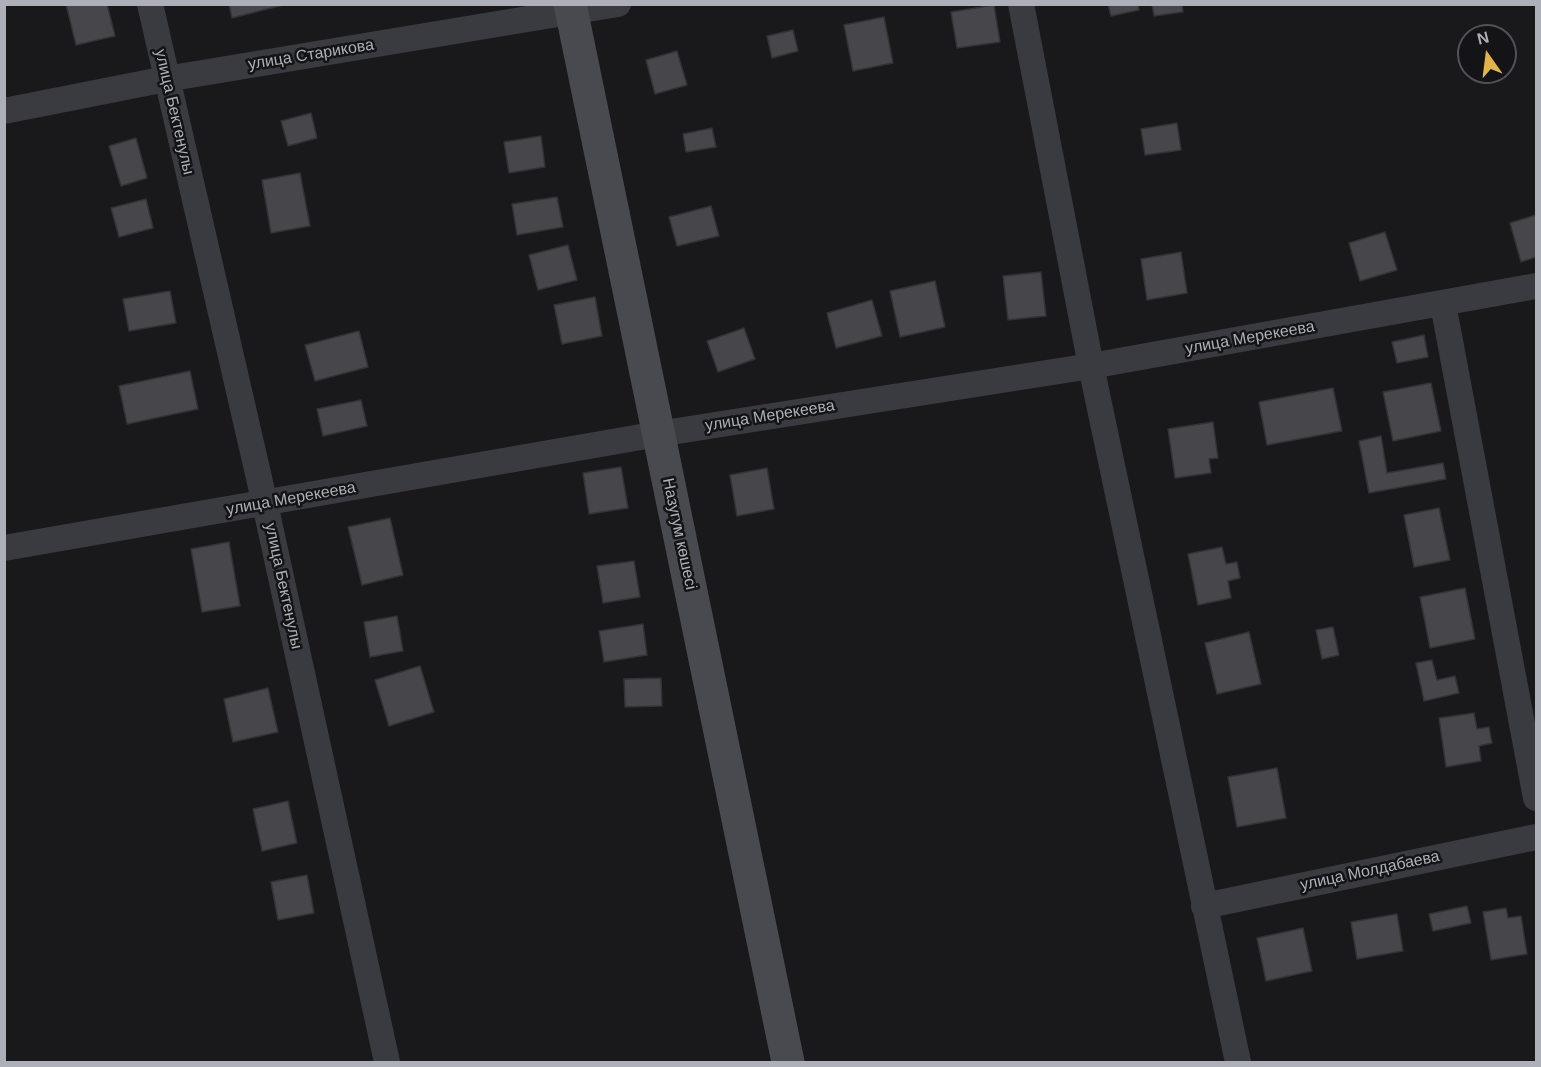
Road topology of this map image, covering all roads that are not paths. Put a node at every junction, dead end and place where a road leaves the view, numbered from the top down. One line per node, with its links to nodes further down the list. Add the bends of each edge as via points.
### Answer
1 (150, 4): 5 (street, улица Бектенулы)
2 (618, 4): 4 (street, улица Старикова)
3 (1021, 4): 9 (street)
4 (571, 8): 5 (street, улица Старикова); 10 (street, Назугум көшесі)
5 (166, 79): 6 (street, улица Старикова); 11 (street, улица Бектенулы)
6 (4, 111)
7 (1536, 286): 8 (street, улица Мерекеева)
8 (1443, 304): 9 (street, улица Мерекеева); 13 (street)
9 (1091, 366): 10 (street, улица Мерекеева); 15 (street)
10 (658, 434): 11 (street, улица Мерекеева); 17 (street, Назугум көшесі)
11 (265, 504): 12 (street, улица Мерекеева); 16 (street, улица Бектенулы)
12 (4, 548)
13 (1536, 798)
14 (1536, 837): 15 (street, улица Молдабаева)
15 (1204, 906): 18 (street)
16 (387, 1062)
17 (788, 1062)
18 (1238, 1062)

